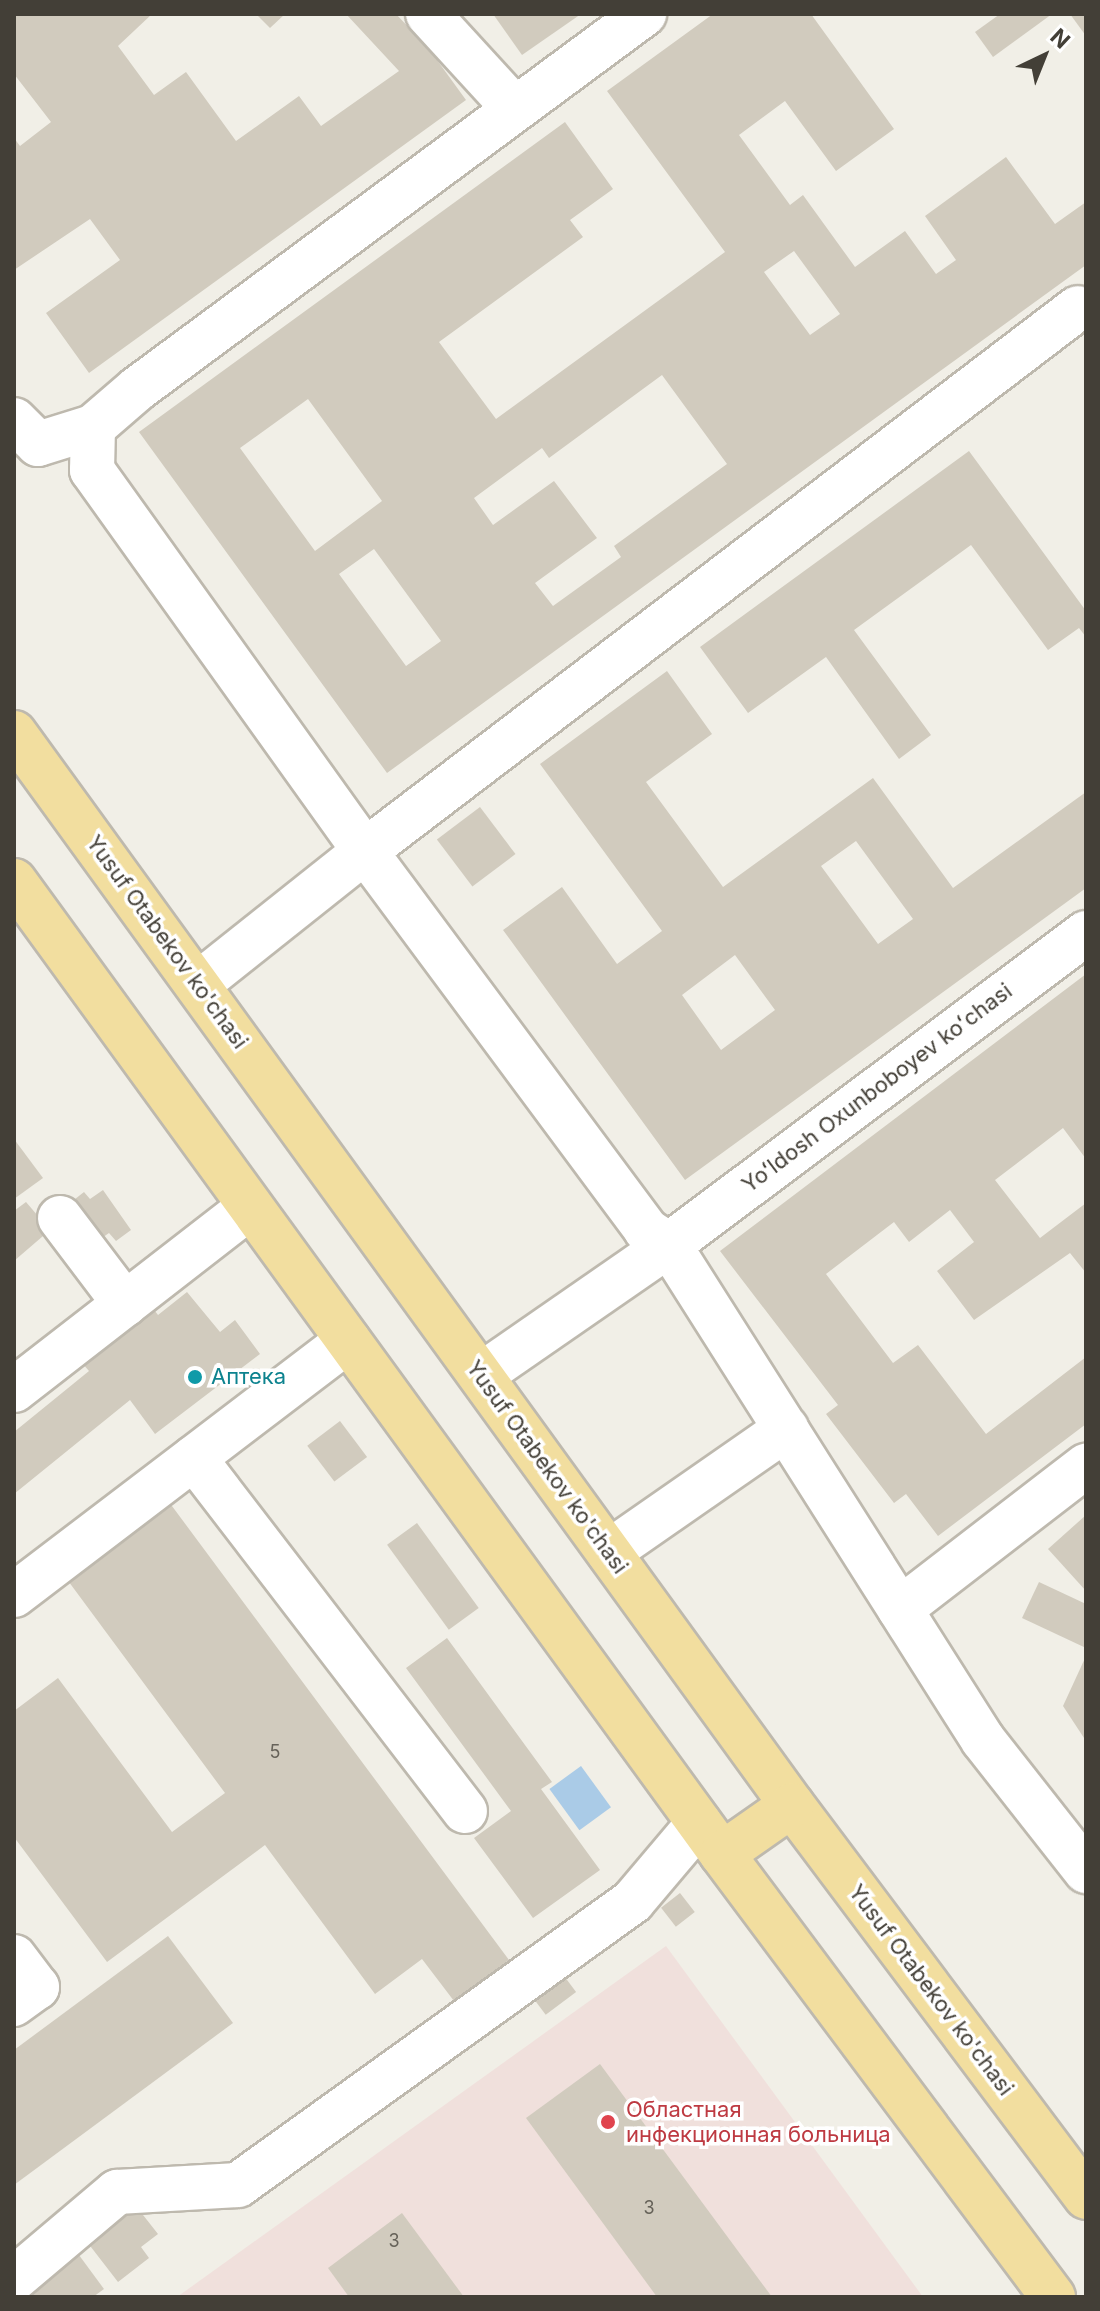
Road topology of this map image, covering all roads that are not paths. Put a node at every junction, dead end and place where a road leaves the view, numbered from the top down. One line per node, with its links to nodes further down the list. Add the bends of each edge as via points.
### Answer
1 (428, 14): 3 (street)
2 (644, 14): 3 (street)
3 (514, 108): 6 (street)
4 (1078, 308): 8 (street)
5 (14, 420): 6 (street, via 38,444)
6 (93, 427): 8 (street, via 92,470)
7 (14, 733): 11 (main road, Yusuf Otabekov ko'chasi)
8 (365, 851): 11 (street); 14 (street, via 646,1230)
9 (14, 881): 12 (main road)
10 (1086, 933): 14 (street, Yoʻldosh Oxunboboyev koʻchasi)
11 (198, 984): 17 (main road, Yusuf Otabekov ko'chasi)
12 (250, 1207): 15 (street); 16 (main road)
13 (60, 1218): 15 (street)
14 (669, 1245): 17 (street, Yoʻldosh Oxunboboyev koʻchasi); 19 (street)
15 (125, 1304): 18 (street)
16 (348, 1341): 20 (street); 27 (main road)
17 (481, 1375): 22 (main road, Yusuf Otabekov ko'chasi)
18 (14, 1390)
19 (786, 1429): 22 (street); 24 (street)
20 (194, 1458): 23 (street); 26 (street)
21 (1086, 1466): 24 (street)
22 (609, 1552): 25 (main road, Yusuf Otabekov ko'chasi)
23 (14, 1595)
24 (900, 1609): 28 (street, via 983,1740)
25 (792, 1805): 27 (main road); 31 (main road, Yusuf Otabekov ko'chasi)
26 (465, 1811)
27 (711, 1838): 32 (street, via 633,1901 238,2185 117,2192); 33 (main road)
28 (1086, 1871)
29 (14, 1957): 30 (street, via 37,1987)
30 (14, 2004)
31 (1086, 2197)
32 (14, 2279)
33 (1053, 2297)

